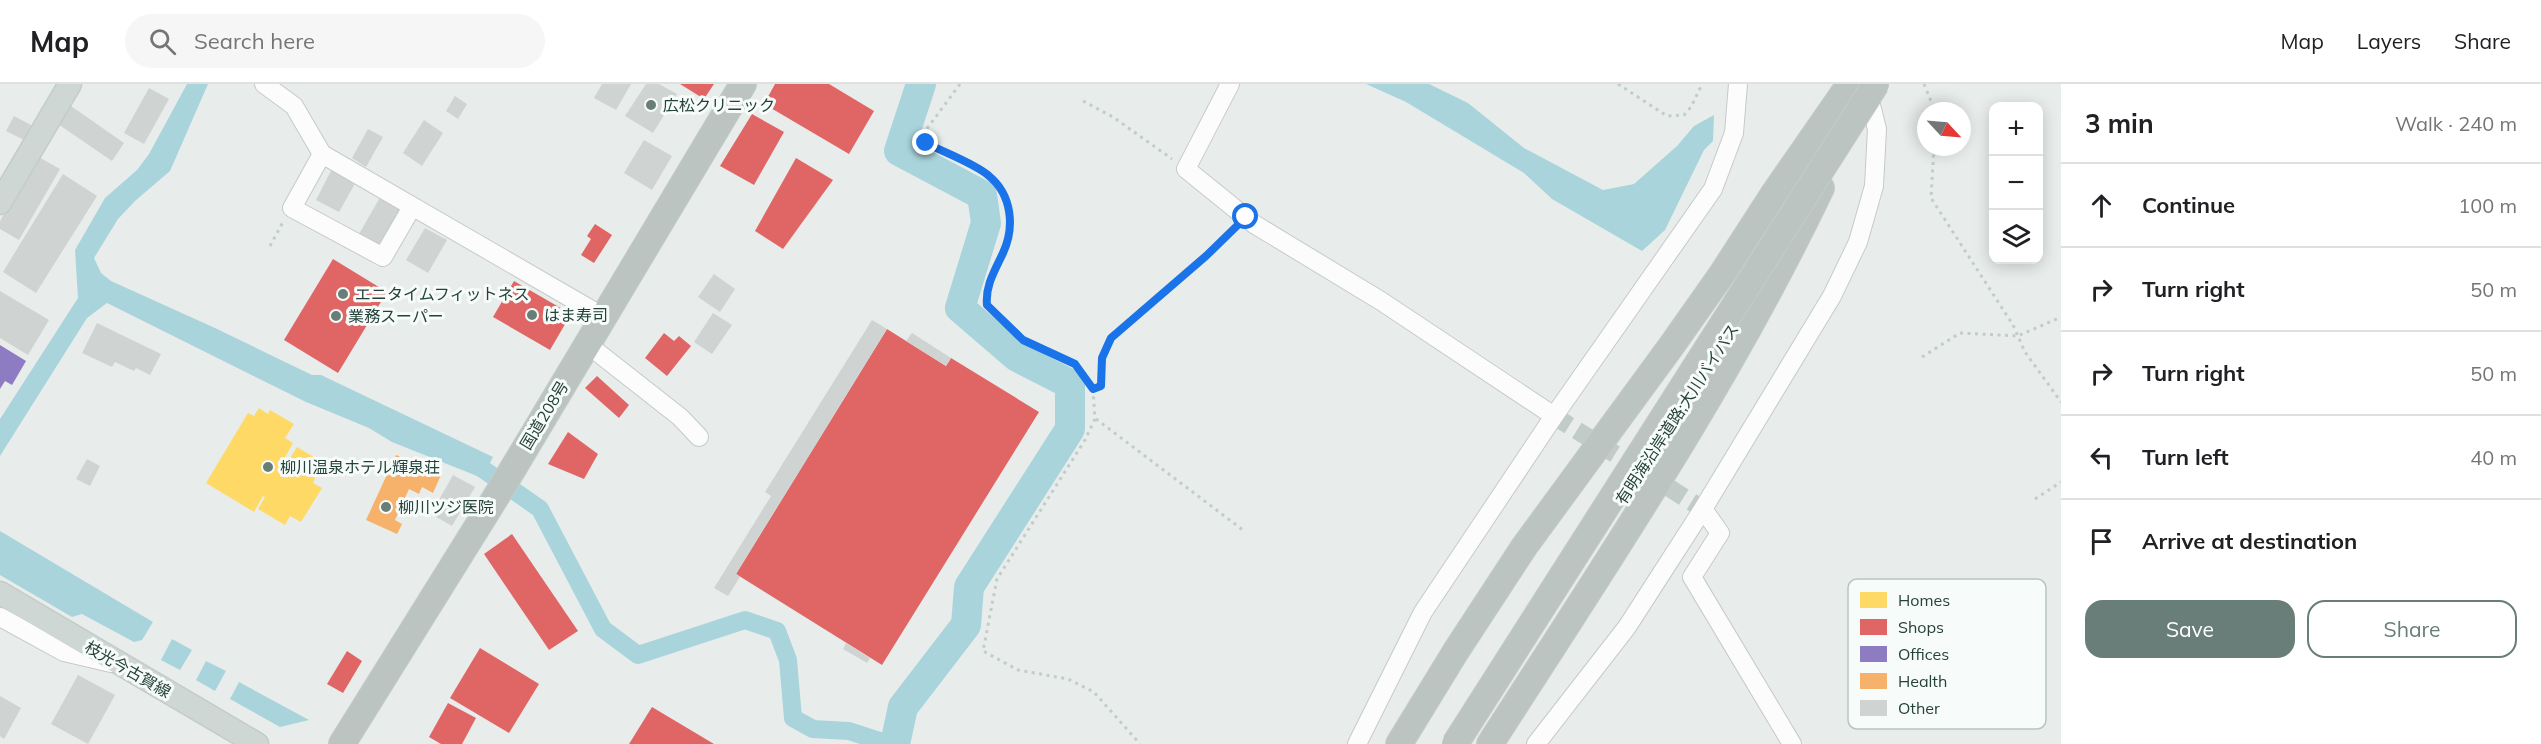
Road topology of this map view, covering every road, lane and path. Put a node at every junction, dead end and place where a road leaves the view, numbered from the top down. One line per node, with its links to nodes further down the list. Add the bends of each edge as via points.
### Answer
1 (70, 84): 20 (main road)
2 (264, 84): 16 (street, via 294,106)
3 (743, 84): 25 (highway, 国道208号)
4 (960, 84): 30 (path, via 926,130 926,143 988,175 1002,192 1010,214 1010,237 986,292 987,305 1023,340 1075,364)
5 (1230, 84): 18 (street)
6 (1618, 84): 7 (path, via 1667,116 1684,115)
7 (1702, 84)
8 (1738, 84): 32 (street, via 1734,133 1713,189)
9 (1850, 84): 46 (highway, via 1672,345 1524,547)
10 (1866, 84): 37 (street, via 1877,129 1875,186 1858,242 1832,296)
11 (1876, 84): 47 (highway, 有明海沿岸道路;大川バイパス, bridge)
12 (1888, 84): 19 (highway, 有明海沿岸道路;大川バイパス)
13 (1924, 84): 15 (path)
14 (1083, 101): 18 (path, via 1113,117)
15 (1931, 102)
16 (322, 154): 21 (street); 22 (street)
17 (1933, 156): 27 (path, via 1931,198)
18 (1186, 169): 23 (street)
19 (1821, 188): 48 (highway, 有明海沿岸道路;大川バイパス); 49 (highway, via 1697,421)
20 (0, 203)
21 (412, 207): 22 (street, via 382,257); 25 (street)
22 (292, 208): 24 (path)
23 (1246, 217): 30 (path, via 1111,338 1102,358 1101,386); 32 (street)
24 (270, 246)
25 (602, 316): 28 (highway, 国道208号)
26 (2061, 317): 27 (path)
27 (2018, 336): 29 (path, via 1960,333); 31 (path)
28 (587, 344): 34 (street, via 680,417); 43 (highway, 国道208号)
29 (1922, 357)
30 (1093, 389): 33 (path)
31 (2061, 402)
32 (1554, 416): 45 (street, via 1423,612)
33 (1095, 419): 38 (path); 44 (path, via 997,579 983,651 1018,670 1068,679 1094,692)
34 (699, 437)
35 (2061, 482): 36 (path)
36 (2035, 499)
37 (1703, 509): 50 (street, via 1627,627); 51 (street, via 1720,534 1692,577)
38 (1243, 530)
39 (0, 593): 41 (main road, 枝光今古賀線)
40 (0, 617): 41 (street, via 64,652)
41 (123, 666): 42 (main road, 枝光今古賀線)
42 (257, 744)
43 (342, 744)
44 (1140, 744)
45 (1357, 744)
46 (1399, 744)
47 (1455, 744)
48 (1466, 744)
49 (1491, 744)
50 (1536, 744)
51 (1792, 744)

